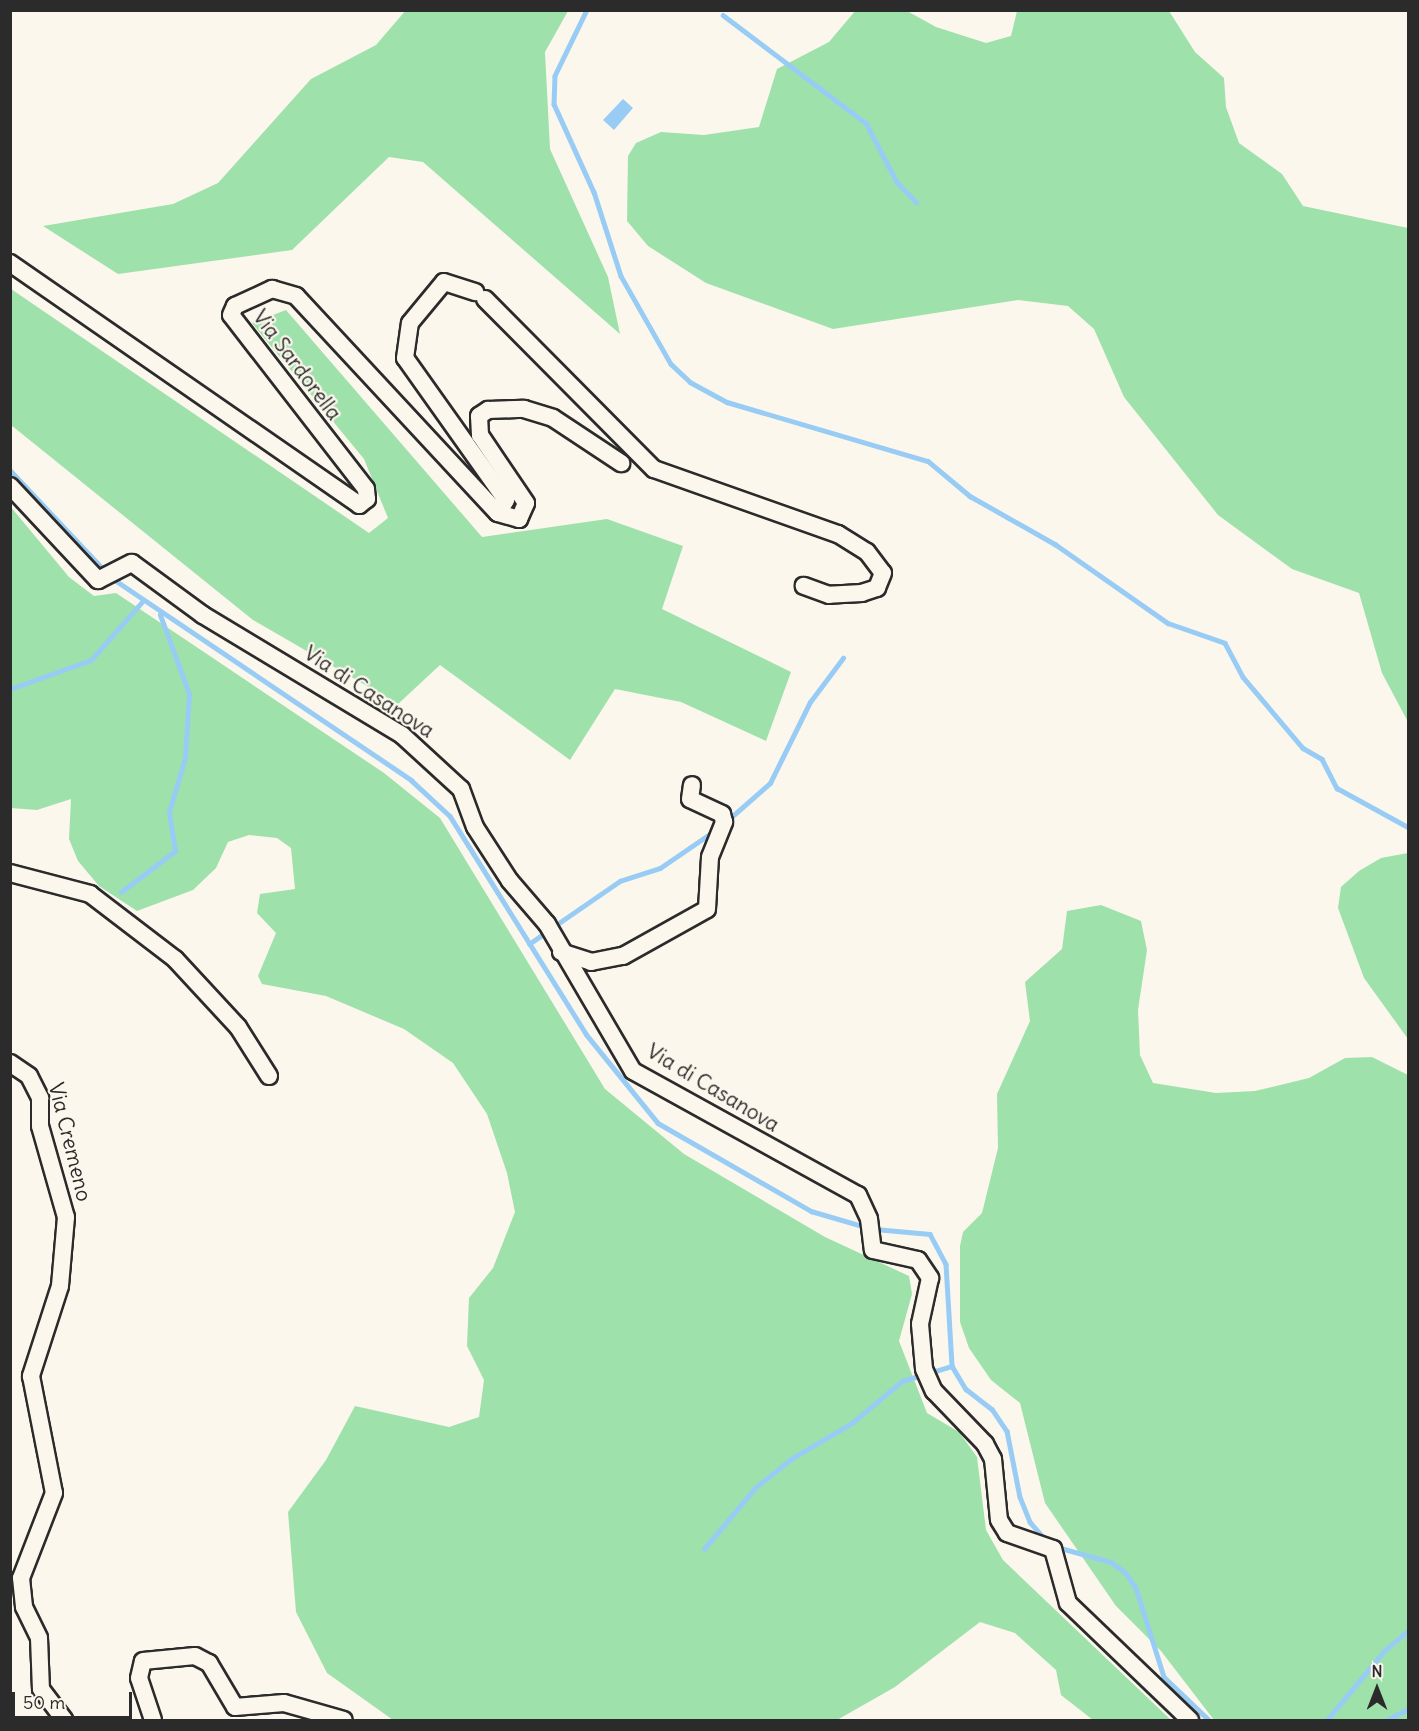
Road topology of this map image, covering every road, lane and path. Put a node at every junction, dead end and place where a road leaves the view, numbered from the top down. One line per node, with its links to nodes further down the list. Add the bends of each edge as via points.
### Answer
1 (10, 263): 4 (street, Via Sardorella, via 359,505 367,499 366,489 231,315 235,306 272,289 296,296)
2 (621, 463): 4 (street, via 553,417 524,410 488,410 479,416 480,435 526,503 519,519)
3 (10, 486): 10 (street, Via di Casanova, via 98,580 132,563 203,615 402,735 434,762 461,789 476,827 510,881 547,924)
4 (498, 513): 5 (street, via 506,500 405,358 410,322 444,282 480,295 654,469 838,534 867,552 883,573 877,588 862,593 829,595)
5 (804, 586)
6 (692, 785): 10 (street, via 690,799 722,814 724,822 710,857 707,909 623,956 591,962)
7 (10, 860): 9 (street)
8 (10, 873): 9 (street)
9 (31, 879): 12 (street, via 90,894 176,959 238,1026)
10 (561, 952): 17 (street, Via di Casanova, via 633,1071 858,1195 869,1219 873,1251 918,1260 930,1278 920,1324 924,1369 934,1391 985,1444 993,1460 999,1520 1007,1533 1053,1549 1068,1603)
11 (10, 1064): 14 (street, Via Cremeno, via 29,1076 40,1098 40,1125 66,1217 60,1286 31,1376 54,1493 21,1578 24,1607 39,1638 41,1689)
12 (269, 1076)
13 (242, 1715): 15 (street, via 231,1704 204,1658 169,1662 149,1657 139,1678); 16 (street, via 284,1704)
14 (64, 1720)
15 (153, 1720)
16 (344, 1720)
17 (1190, 1720)

